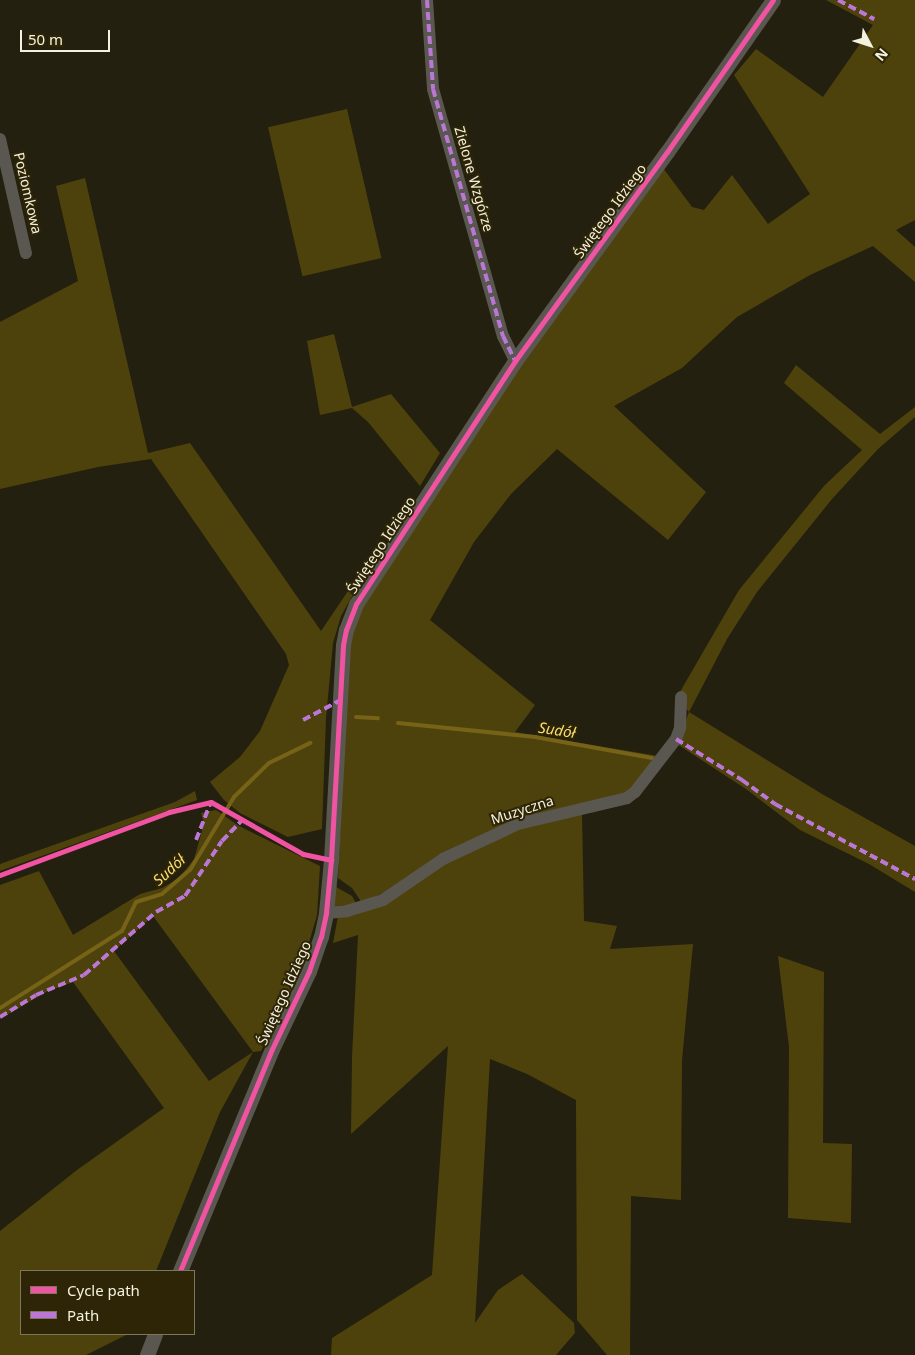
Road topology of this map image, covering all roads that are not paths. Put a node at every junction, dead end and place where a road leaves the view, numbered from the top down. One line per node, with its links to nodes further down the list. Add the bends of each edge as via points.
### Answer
1 (427, 0): 5 (street, Zielone Wzgórze, via 433,89 503,336)
2 (773, 0): 5 (street, Świętego Idziego)
3 (0, 139): 4 (street, Poziomkowa)
4 (26, 253)
5 (514, 361): 7 (street, Świętego Idziego, via 364,591 346,630)
6 (681, 697): 7 (street, Muzyczna, via 680,728 676,739 627,798 518,824 443,859 383,900 347,912)
7 (326, 913): 8 (street, Świętego Idziego, via 309,971 268,1057)
8 (180, 1270)
9 (155, 1335): 10 (street)
10 (147, 1355)

